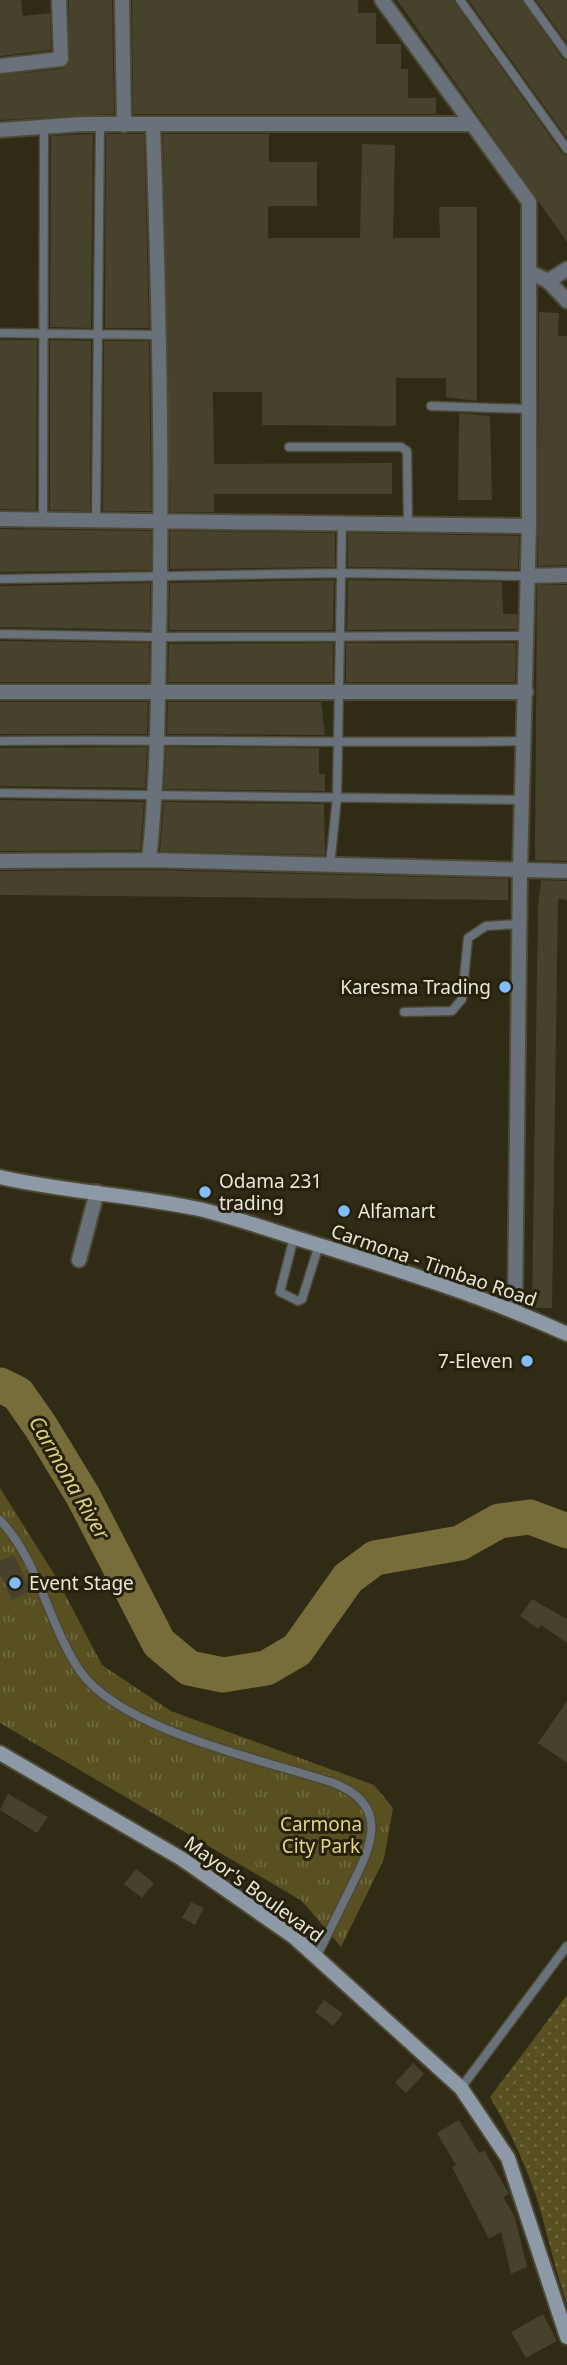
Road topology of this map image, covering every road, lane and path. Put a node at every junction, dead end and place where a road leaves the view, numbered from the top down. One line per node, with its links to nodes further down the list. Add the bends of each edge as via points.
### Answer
1 (59, 0): 7 (street, via 61,59)
2 (122, 0): 10 (street)
3 (382, 0): 9 (street)
4 (460, 0): 14 (lane)
5 (528, 0): 6 (lane)
6 (567, 54)
7 (0, 66)
8 (100, 124): 10 (street); 12 (street); 21 (lane)
9 (472, 124): 11 (street); 16 (street, via 529,202)
10 (124, 125): 11 (street)
11 (153, 125): 22 (street)
12 (44, 127): 13 (street); 20 (lane)
13 (0, 130)
14 (567, 149)
15 (567, 269): 17 (street)
16 (529, 272): 17 (street); 24 (street)
17 (548, 281): 18 (street)
18 (567, 301)
19 (0, 333): 20 (lane)
20 (44, 333): 21 (lane); 27 (lane)
21 (97, 334): 22 (lane); 28 (lane)
22 (160, 335): 29 (street)
23 (431, 406): 24 (lane)
24 (529, 409): 32 (street)
25 (289, 447): 31 (lane, via 401,447 407,451)
26 (0, 519): 27 (street)
27 (43, 520): 28 (street)
28 (96, 521): 29 (street)
29 (161, 521): 30 (street); 35 (street)
30 (342, 523): 31 (street); 33 (lane)
31 (408, 524): 32 (street)
32 (529, 526): 36 (street)
33 (341, 573): 35 (lane); 36 (lane); 39 (lane)
34 (567, 575): 36 (street)
35 (161, 576): 37 (lane); 41 (street)
36 (528, 576): 40 (street)
37 (0, 579)
38 (0, 634): 41 (lane)
39 (341, 636): 40 (lane); 41 (lane); 42 (lane)
40 (527, 636): 45 (street)
41 (159, 637): 44 (street)
42 (340, 691): 44 (street); 45 (street); 49 (lane)
43 (0, 692): 44 (street)
44 (158, 692): 46 (street)
45 (526, 692): 48 (street)
46 (157, 740): 47 (lane); 49 (lane); 51 (street)
47 (0, 741)
48 (525, 741): 49 (lane); 53 (street)
49 (339, 744): 52 (lane)
50 (0, 793): 51 (lane)
51 (157, 793): 52 (lane); 54 (street)
52 (337, 797): 53 (lane); 56 (lane)
53 (524, 800): 57 (street)
54 (149, 860): 55 (street); 56 (street)
55 (0, 861)
56 (330, 866): 57 (street)
57 (520, 870): 58 (street); 59 (street)
58 (567, 871)
59 (519, 924): 60 (lane, via 486,926 468,938 462,999 452,1011); 66 (street)
60 (404, 1012)
61 (0, 1177): 62 (main road, Carmona - Timbao Road)
62 (97, 1192): 63 (main road, Carmona - Timbao Road, via 200,1210); 65 (street)
63 (294, 1237): 64 (main road, Carmona - Timbao Road); 64 (lane, via 280,1292 298,1301)
64 (318, 1245): 66 (main road, Carmona - Timbao Road)
65 (79, 1261)
66 (515, 1311): 67 (main road, Carmona - Timbao Road)
67 (567, 1334)
68 (0, 1520): 71 (lane, via 23,1550 50,1617 98,1692 145,1722 331,1782 359,1796 368,1810 372,1846)
69 (0, 1753): 71 (main road, Mayor's Boulevard, via 182,1859)
70 (567, 1946): 72 (lane)
71 (316, 1957): 72 (main road, Mayor's Boulevard)
72 (461, 2088): 73 (main road, Mayor's Boulevard, via 508,2158)
73 (567, 2337)

